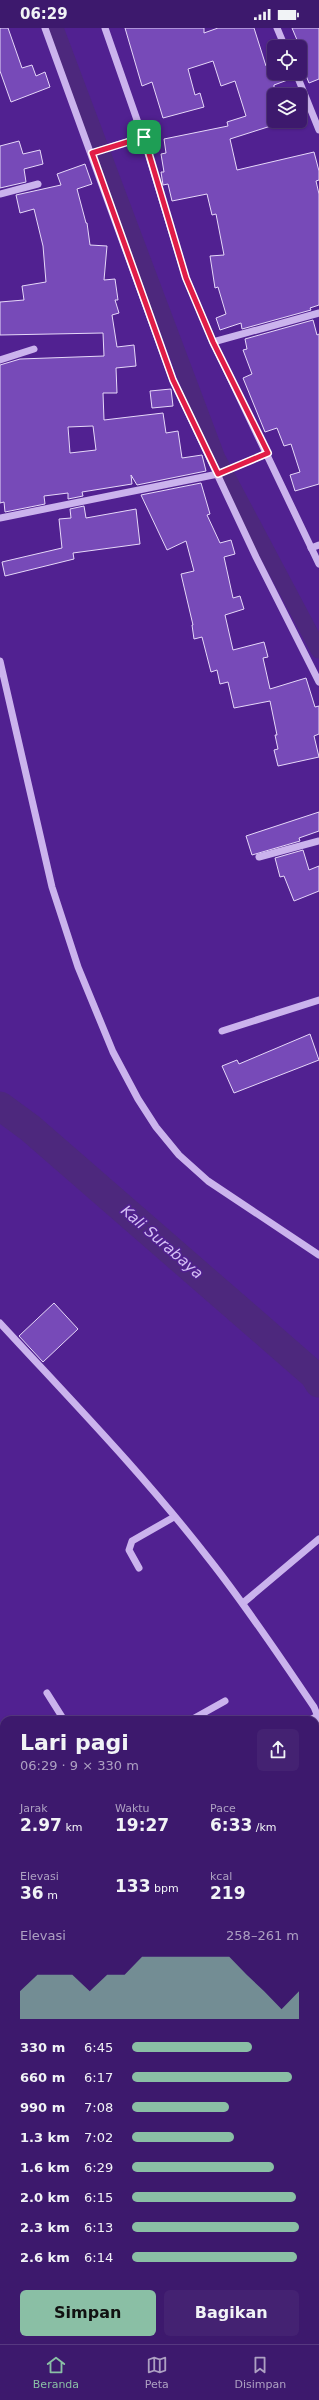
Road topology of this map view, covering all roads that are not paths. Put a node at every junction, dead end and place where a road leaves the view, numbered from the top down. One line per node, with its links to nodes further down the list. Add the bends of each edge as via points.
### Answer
1 (45, 28): 8 (street)
2 (106, 28): 7 (street)
3 (277, 28): 4 (street)
4 (282, 40)
5 (299, 80): 6 (street)
6 (319, 130)
7 (144, 137): 8 (street); 12 (street, via 186,278)
8 (95, 152): 16 (street, via 173,380)
9 (38, 184): 10 (street)
10 (0, 194)
11 (319, 313): 12 (street)
12 (213, 342): 15 (street)
13 (34, 349): 14 (street)
14 (0, 360)
15 (268, 453): 16 (street); 19 (street)
16 (220, 473): 17 (street); 22 (street)
17 (0, 518)
18 (319, 545): 19 (street)
19 (311, 548): 20 (street)
20 (319, 564)
21 (0, 661): 27 (street, via 52,888 78,967 113,1052 134,1092 156,1127 179,1155 208,1181)
22 (319, 682)
23 (319, 841): 24 (street)
24 (259, 857)
25 (319, 1000): 26 (street)
26 (222, 1031)
27 (319, 1255)
28 (0, 1323): 29 (street)
29 (174, 1517): 31 (street, via 132,1541 129,1550); 32 (street)
30 (319, 1539): 32 (street)
31 (139, 1568)
32 (243, 1603): 37 (street, via 314,1707)
33 (47, 1693): 35 (street)
34 (225, 1701): 36 (street)
35 (61, 1716)
36 (198, 1716)
37 (317, 1716)

